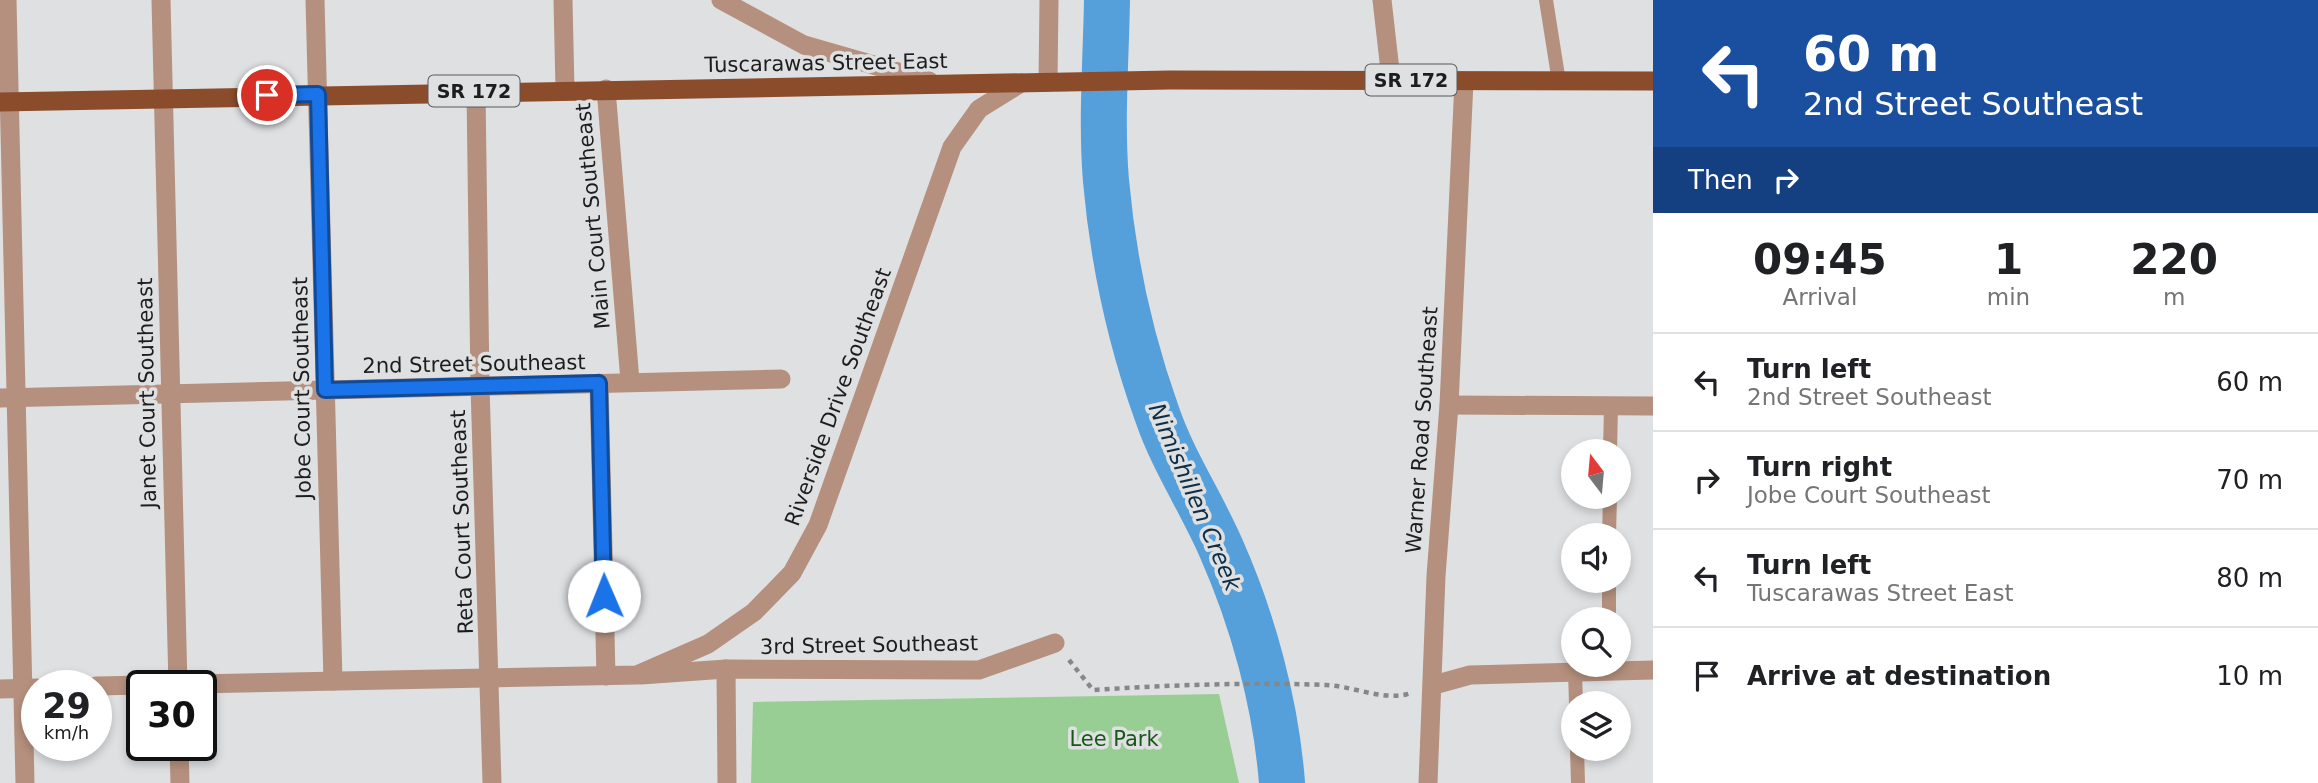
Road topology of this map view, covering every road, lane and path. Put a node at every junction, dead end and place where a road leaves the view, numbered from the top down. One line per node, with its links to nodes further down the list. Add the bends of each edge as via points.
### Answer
1 (7, 0): 21 (street)
2 (161, 0): 20 (street, Janet Court Southeast)
3 (315, 0): 19 (street, Jobe Court Southeast)
4 (563, 0): 16 (street)
5 (721, 0): 15 (street, via 804,45)
6 (1049, 0): 12 (street)
7 (1382, 0): 9 (street)
8 (1546, 0): 13 (lane)
9 (1391, 79): 10 (main road, Tuscarawas Street East / SR 172); 12 (main road, Tuscarawas Street East / SR 172)
10 (1464, 81): 13 (main road, Tuscarawas Street East / SR 172); 29 (street, Warner Road Southeast)
11 (1653, 81): 13 (main road, Tuscarawas Street East / SR 172)
12 (1048, 82): 14 (main road, Tuscarawas Street East / SR 172)
13 (1559, 82)
14 (1021, 83): 15 (main road, Tuscarawas Street East / SR 172); 40 (street, Riverside Drive Southeast, via 979,110 953,147 818,525 802,558 782,586 739,625 699,649)
15 (948, 84): 17 (main road, Tuscarawas Street East / SR 172)
16 (565, 89): 17 (main road, Tuscarawas Street East / SR 172); 18 (main road, Tuscarawas Street East / SR 172)
17 (606, 89): 23 (street, Main Court Southeast)
18 (476, 91): 19 (main road, Tuscarawas Street East / SR 172); 25 (street, Reta Court Southeast)
19 (318, 94): 20 (main road, Tuscarawas Street East / SR 172); 26 (street, Jobe Court Southeast)
20 (164, 98): 21 (main road, Tuscarawas Street East / SR 172); 27 (street, Janet Court Southeast)
21 (4, 102): 28 (street)
22 (781, 379): 23 (street, 2nd Street Southeast)
23 (630, 382): 24 (street, 2nd Street Southeast)
24 (599, 383): 25 (street, 2nd Street Southeast); 41 (street)
25 (480, 386): 26 (street, 2nd Street Southeast); 42 (street, Reta Court Southeast)
26 (325, 390): 27 (street, 2nd Street Southeast); 43 (street, Jobe Court Southeast)
27 (169, 394): 28 (street, 2nd Street Southeast); 37 (street, Janet Court Southeast)
28 (8, 398): 36 (street)
29 (1449, 405): 30 (street); 45 (street, Warner Road Southeast, via 1436,576)
30 (1611, 406): 31 (street); 32 (lane)
31 (1653, 406)
32 (1610, 439)
33 (1055, 643): 34 (street, 3rd Street Southeast, via 979,670); 45 (path, via 1093,690 1217,682 1331,685 1400,697)
34 (726, 669): 40 (street, 3rd Street Southeast); 54 (street)
35 (1631, 669): 38 (street)
36 (29, 670)
37 (178, 670)
38 (1653, 670)
39 (1561, 671): 45 (street, via 1470,674)
40 (637, 675): 41 (street, 3rd Street Southeast)
41 (606, 676): 42 (street, 3rd Street Southeast)
42 (491, 678): 43 (street, 3rd Street Southeast); 53 (street, Reta Court Southeast)
43 (333, 681): 44 (street, 3rd Street Southeast)
44 (217, 684)
45 (1434, 685): 55 (street, Warner Road Southeast)
46 (21, 688): 47 (street)
47 (0, 689)
48 (26, 761): 51 (street)
49 (179, 761): 52 (street)
50 (1577, 761): 56 (lane)
51 (25, 783)
52 (180, 783)
53 (492, 783)
54 (727, 783)
55 (1428, 783)
56 (1578, 783)

